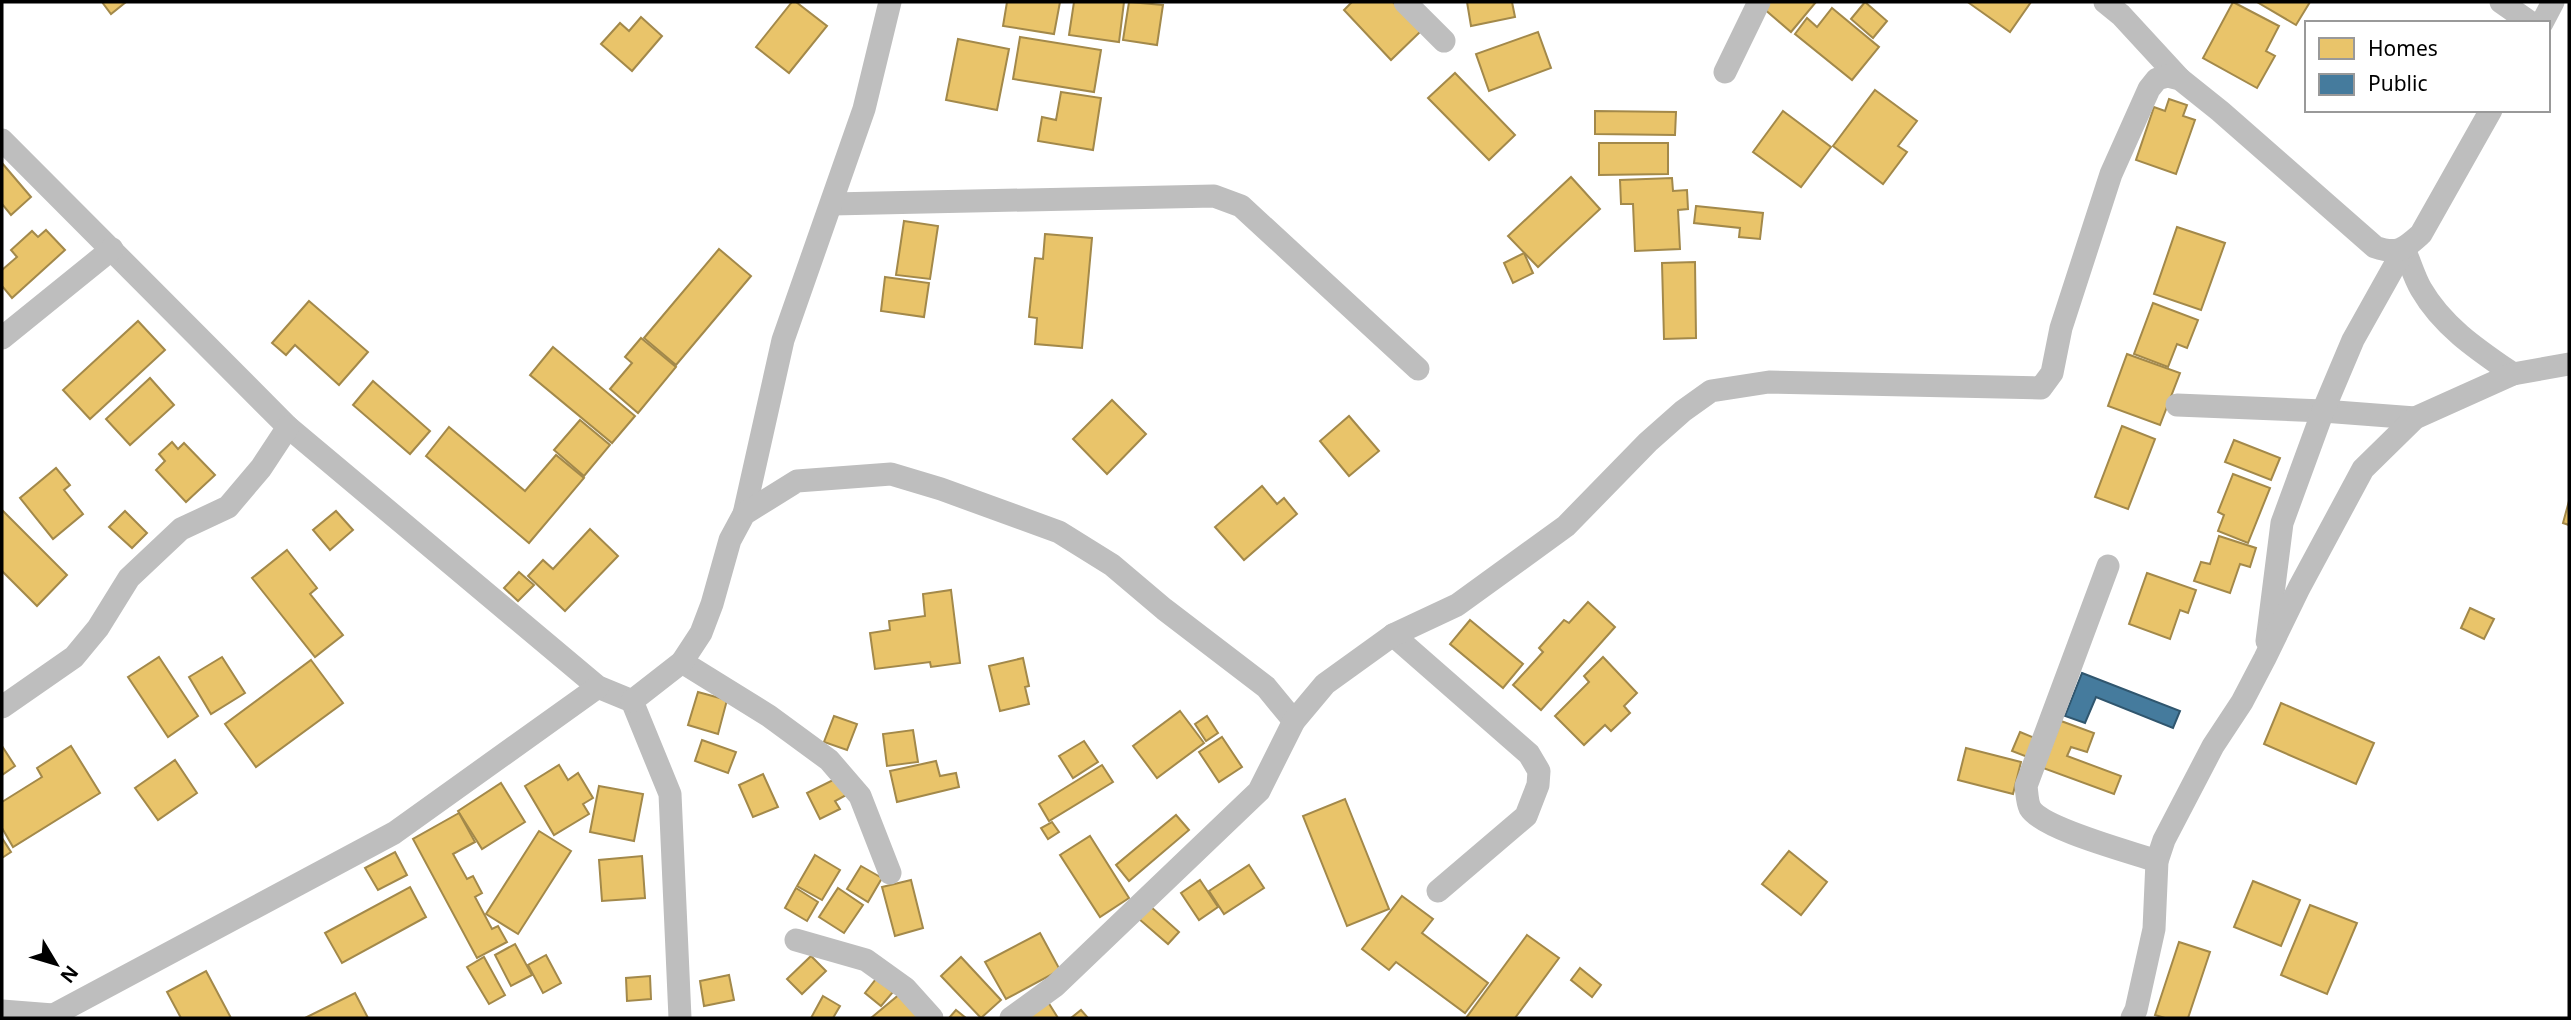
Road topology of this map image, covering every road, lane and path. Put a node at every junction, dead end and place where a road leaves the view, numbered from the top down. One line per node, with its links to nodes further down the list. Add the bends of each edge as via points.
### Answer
1 (890, 2): 14 (street, via 864,109)
2 (1405, 2): 9 (street)
3 (1759, 2): 10 (street)
4 (2105, 2): 11 (street)
5 (2501, 2): 7 (street)
6 (2553, 2): 8 (street)
7 (2528, 21)
8 (2543, 21)
9 (1444, 41)
10 (1725, 72)
11 (2180, 79): 16 (street, via 2375,247 2389,252); 27 (street, via 2157,79 2149,89 2111,174 2061,328 2052,373 2041,388 1769,382 1711,391 1648,442 1566,526 1457,605)
12 (2490, 112): 16 (street, via 2421,234)
13 (2, 140): 15 (street)
14 (832, 204): 19 (street, via 1214,196 1241,206); 25 (street, via 783,340)
15 (112, 249): 17 (street); 24 (street)
16 (2404, 249): 20 (street, via 2421,289 2444,321); 22 (street, via 2353,340)
17 (2, 338)
18 (2569, 364): 20 (street)
19 (1418, 369)
20 (2513, 374): 23 (street)
21 (2177, 405): 22 (street)
22 (2323, 411): 23 (street); 28 (street, via 2282,523)
23 (2415, 418): 28 (street, via 2363,469)
24 (288, 427): 30 (street); 32 (street, via 228,507 181,529 129,578 74,657)
25 (744, 514): 29 (street, via 730,540 701,633); 33 (street, via 797,481 891,474 1006,512 1059,532 1112,565 1266,687)
26 (2108, 566): 34 (street, via 2026,786 2029,807 2061,829)
27 (1394, 635): 33 (street, via 1325,684); 36 (street, via 1530,754 1539,771 1526,816)
28 (2265, 658): 34 (street, via 2189,788)
29 (682, 662): 31 (street); 35 (street, via 829,760 860,796)
30 (598, 687): 31 (street); 39 (street, via 394,834)
31 (632, 701): 40 (street, via 670,794)
32 (2, 707)
33 (1294, 721): 42 (street, via 1259,791 1055,986)
34 (2157, 861): 43 (street, via 2154,929)
35 (890, 873)
36 (1438, 891)
37 (796, 940): 41 (street, via 866,960 905,988)
38 (2, 1011): 39 (street)
39 (51, 1017)
40 (680, 1018)
41 (932, 1018)
42 (1011, 1018)
43 (2132, 1018)

